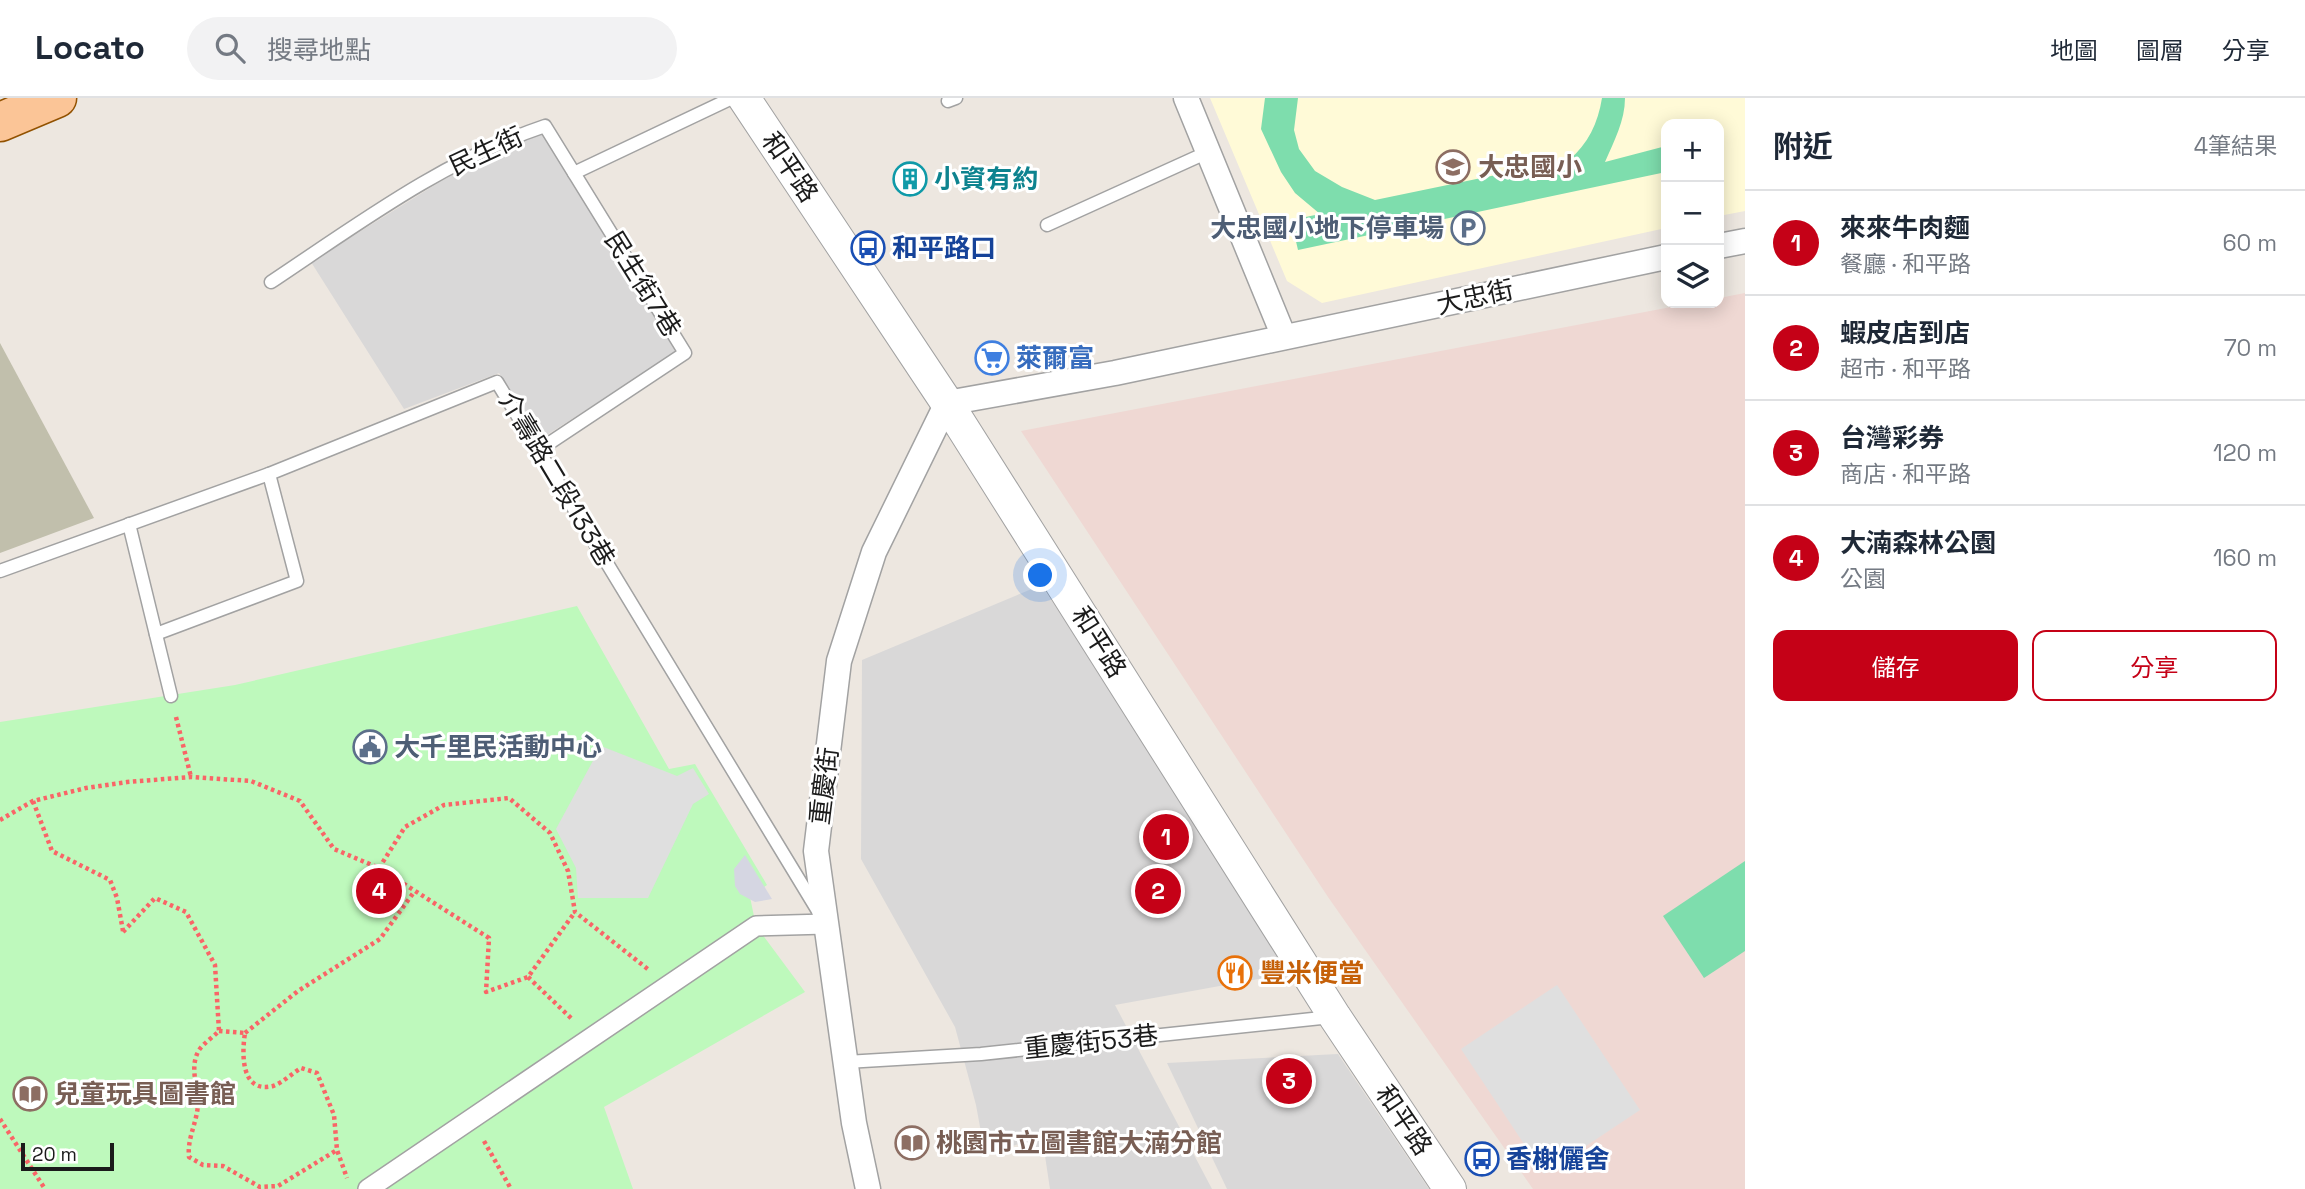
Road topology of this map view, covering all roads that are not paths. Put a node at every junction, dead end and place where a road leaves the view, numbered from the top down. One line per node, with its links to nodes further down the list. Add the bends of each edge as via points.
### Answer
1 (57, 98): 5 (main road)
2 (732, 98): 7 (lane)
3 (744, 98): 14 (street, 和平路)
4 (1186, 98): 6 (street)
5 (0, 122)
6 (1208, 152): 8 (lane); 13 (street)
7 (574, 173): 12 (lane, 民生街, via 545,126 508,138 418,184); 15 (lane, 民生街7巷, via 685,353)
8 (1047, 225)
9 (1745, 241): 10 (street)
10 (1724, 245)
11 (1661, 258): 13 (street, 大忠街)
12 (271, 282)
13 (1284, 337): 14 (street, 大忠街)
14 (947, 403): 21 (street, 重慶街, via 874,552 839,661 816,851); 22 (street, 和平路)
15 (539, 450): 16 (lane, 介壽路二段133巷, via 498,382); 21 (lane, 介壽路二段133巷)
16 (269, 474): 17 (lane, 介壽路二段133巷); 19 (lane, via 297,581)
17 (129, 524): 18 (lane, 介壽路二段133巷); 19 (lane)
18 (0, 571)
19 (156, 634): 20 (lane)
20 (171, 696)
21 (826, 924): 23 (street, 重慶街); 24 (street, via 756,926)
22 (1335, 1017): 23 (lane, 重慶街53巷, via 981,1054); 26 (street, 和平路)
23 (846, 1062): 25 (street, 重慶街)
24 (368, 1189)
25 (868, 1189)
26 (1450, 1189)

